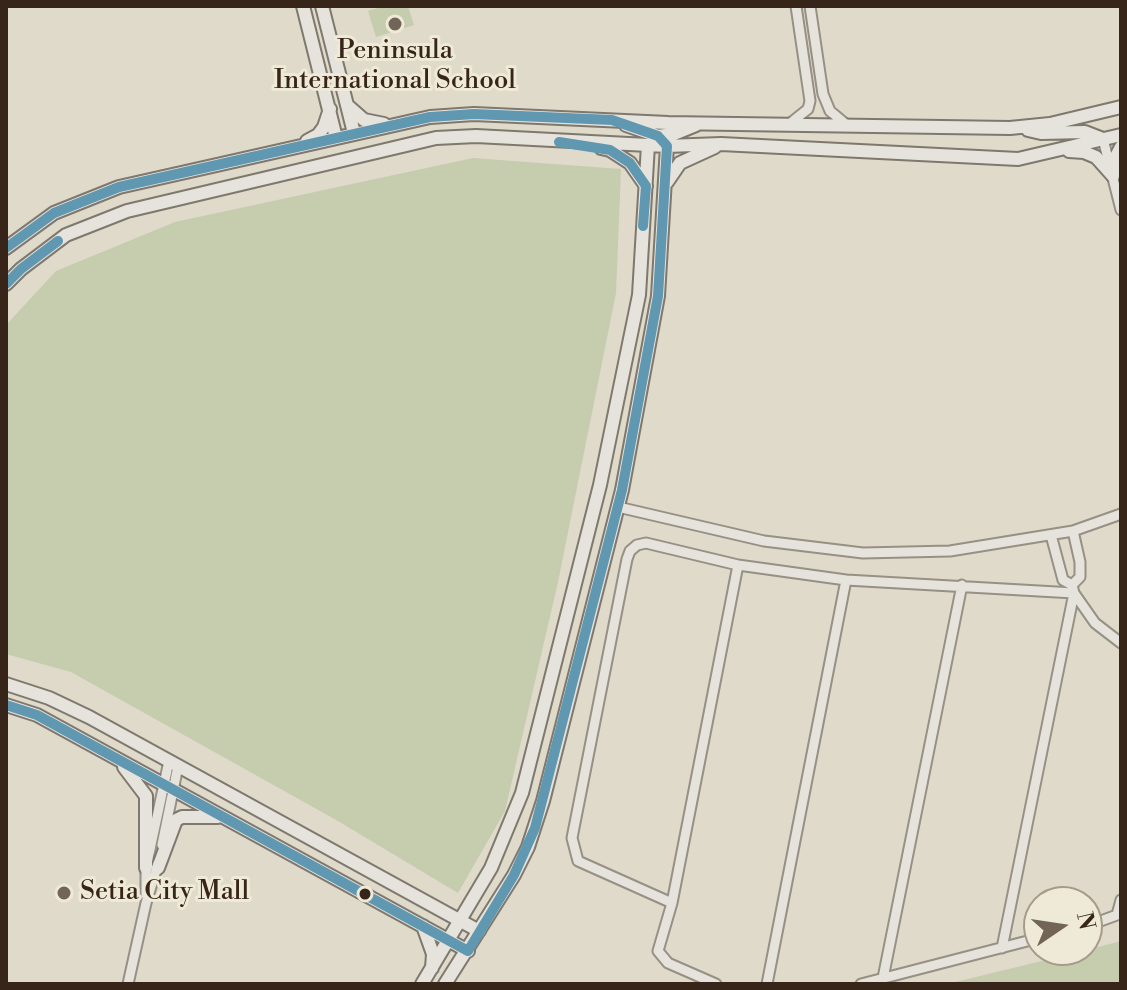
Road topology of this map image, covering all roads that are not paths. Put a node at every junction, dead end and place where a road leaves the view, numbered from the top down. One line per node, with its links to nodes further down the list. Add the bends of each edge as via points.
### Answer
1 (303, 6): 7 (street)
2 (322, 6): 5 (street)
3 (796, 6): 11 (street, via 810,101)
4 (810, 6): 12 (street, via 823,94 830,111)
5 (346, 104): 10 (street, via 364,120); 14 (street)
6 (1121, 107): 13 (street)
7 (330, 109): 16 (street); 25 (street, via 318,135)
8 (612, 120): 9 (street); 10 (street, via 474,114); 18 (street)
9 (702, 123): 11 (street); 18 (street)
10 (393, 125): 14 (street)
11 (788, 125): 12 (street)
12 (848, 126): 13 (street)
13 (1017, 128): 17 (street, via 1085,132)
14 (354, 133): 16 (street); 22 (street)
15 (1121, 135): 17 (street)
16 (336, 138): 22 (street); 25 (street)
17 (1103, 139): 26 (street); 28 (street)
18 (662, 141): 20 (street); 21 (street); 30 (street)
19 (580, 143): 21 (street); 24 (street, via 476,136); 29 (street, via 623,157)
20 (721, 144): 26 (street, via 1018,159); 30 (street, via 680,163)
21 (648, 145): 29 (street)
22 (348, 147): 24 (street); 27 (street)
23 (1121, 147): 28 (street)
24 (387, 149): 27 (street)
25 (286, 150): 32 (street, via 119,187 54,213)
26 (1047, 152): 28 (street, via 1084,152)
27 (316, 166): 33 (street, via 127,211 66,235)
28 (1113, 176): 31 (street)
29 (646, 186): 34 (street, via 639,295)
30 (665, 186): 35 (street, via 658,296)
31 (1121, 210)
32 (6, 248)
33 (6, 284)
34 (601, 480): 35 (street); 37 (street)
35 (618, 507): 37 (street); 39 (street, via 764,541 863,553 950,551); 59 (street, via 535,828 514,875)
36 (1121, 514): 38 (street)
37 (591, 519): 54 (street, via 522,793 491,868)
38 (1073, 531): 39 (street); 43 (street, via 1080,562)
39 (1051, 535): 43 (street, via 1063,580)
40 (738, 565): 41 (street); 53 (street); 53 (street, via 646,543 630,551 584,772 572,838 575,855 585,866)
41 (846, 580): 42 (street); 70 (street)
42 (962, 585): 43 (street); 65 (street)
43 (1073, 589): 44 (street, via 1095,623); 62 (street)
44 (1121, 643)
45 (6, 684): 48 (street, via 49,698)
46 (6, 705): 47 (street, via 37,715)
47 (121, 763): 49 (street); 51 (street, via 146,796)
48 (174, 764): 49 (street); 55 (street)
49 (169, 788): 50 (street); 51 (street)
50 (221, 817): 51 (street, via 176,820); 58 (street)
51 (152, 868): 66 (street)
52 (1121, 900): 56 (street, via 1117,915)
53 (672, 903): 69 (street, via 658,951 668,963)
54 (469, 904): 55 (street); 57 (street)
55 (436, 908): 57 (street)
56 (1103, 920)
57 (460, 921): 59 (street); 60 (street)
58 (423, 926): 60 (street); 64 (street, via 433,954)
59 (479, 931): 63 (street)
60 (449, 940): 63 (street); 64 (street)
61 (1023, 942): 62 (street)
62 (1002, 948): 65 (street)
63 (468, 951): 68 (street)
64 (431, 971): 67 (street)
65 (883, 978): 71 (street)
66 (128, 984)
67 (422, 984)
68 (445, 984)
69 (716, 984)
70 (767, 984)
71 (861, 984)

